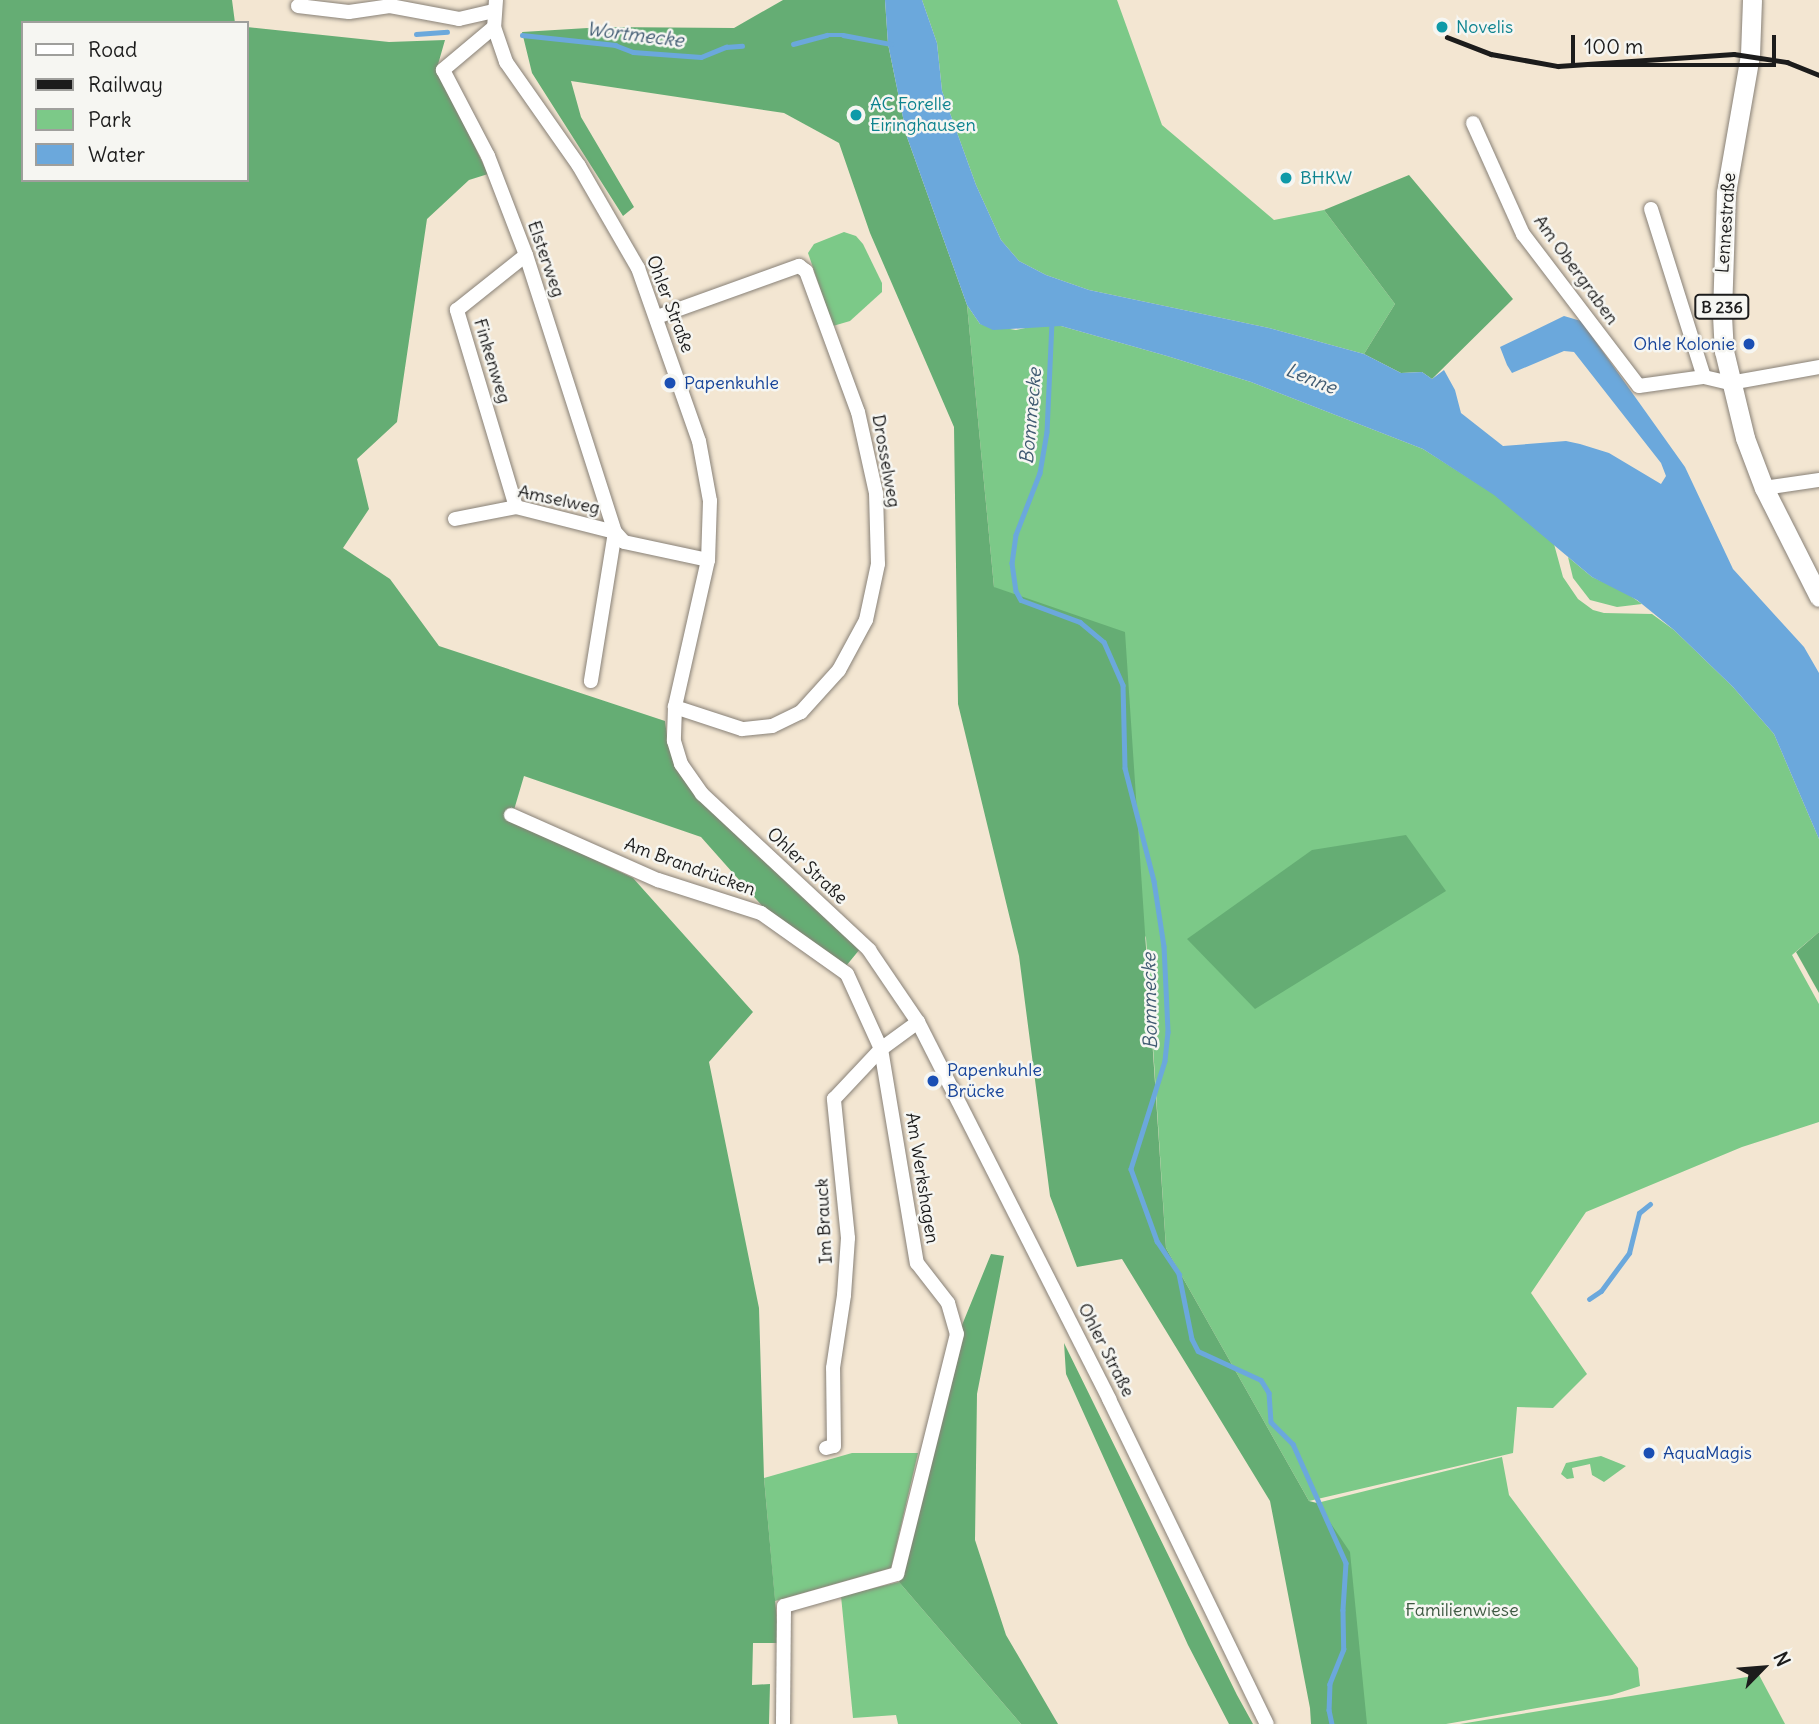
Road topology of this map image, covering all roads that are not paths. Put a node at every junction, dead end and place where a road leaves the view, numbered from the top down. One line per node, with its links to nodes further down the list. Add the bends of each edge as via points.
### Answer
1 (1752, 0): 11 (main road, Lennestraße / B 236, via 1750,55 1726,192 1722,315)
2 (495, 5): 3 (street, Ohler Straße, via 459,19 390,6 349,12); 4 (street, Ohler Straße)
3 (298, 6)
4 (494, 27): 7 (street, Elsterweg, via 443,70 488,156); 8 (street, Ohler Straße, via 506,62 610,216)
5 (1473, 123): 10 (street, Am Obergraben, via 1523,234 1639,386)
6 (1651, 209): 10 (street)
7 (526, 255): 14 (street, Finkenweg, via 457,310); 16 (street, Elsterweg)
8 (657, 317): 17 (street, Ohler Straße, via 699,442 710,501); 20 (street, Drosselweg, via 799,266 806,271 858,412 876,494 878,564 866,620 839,670 801,712 772,726 742,729)
9 (1819, 367): 11 (street)
10 (1704, 377): 11 (street, Am Obergraben)
11 (1730, 383): 13 (main road, Lennestraße / B 236)
12 (1819, 480): 13 (street)
13 (1764, 488): 18 (main road, Lennestraße / B 236)
14 (516, 507): 15 (street, Amselweg); 16 (street, Amselweg)
15 (455, 519)
16 (615, 532): 17 (street, Amselweg, via 624,542); 19 (street, Amselweg)
17 (708, 560): 20 (street, Ohler Straße)
18 (1819, 597)
19 (591, 681)
20 (674, 707): 22 (street, Ohler Straße, via 674,741 681,764 702,794 869,950)
21 (511, 815): 23 (street, Am Brandrücken, via 658,880 761,913 847,974)
22 (918, 1022): 23 (street, Im Brauck); 26 (street, Ohler Straße)
23 (881, 1049): 24 (street, Im Brauck, via 834,1099 848,1238 833,1368 834,1447); 25 (street, Am Werkshagen, via 917,1264 948,1303 957,1334 897,1574 785,1606)
24 (826, 1448)
25 (783, 1724)
26 (1267, 1724)

